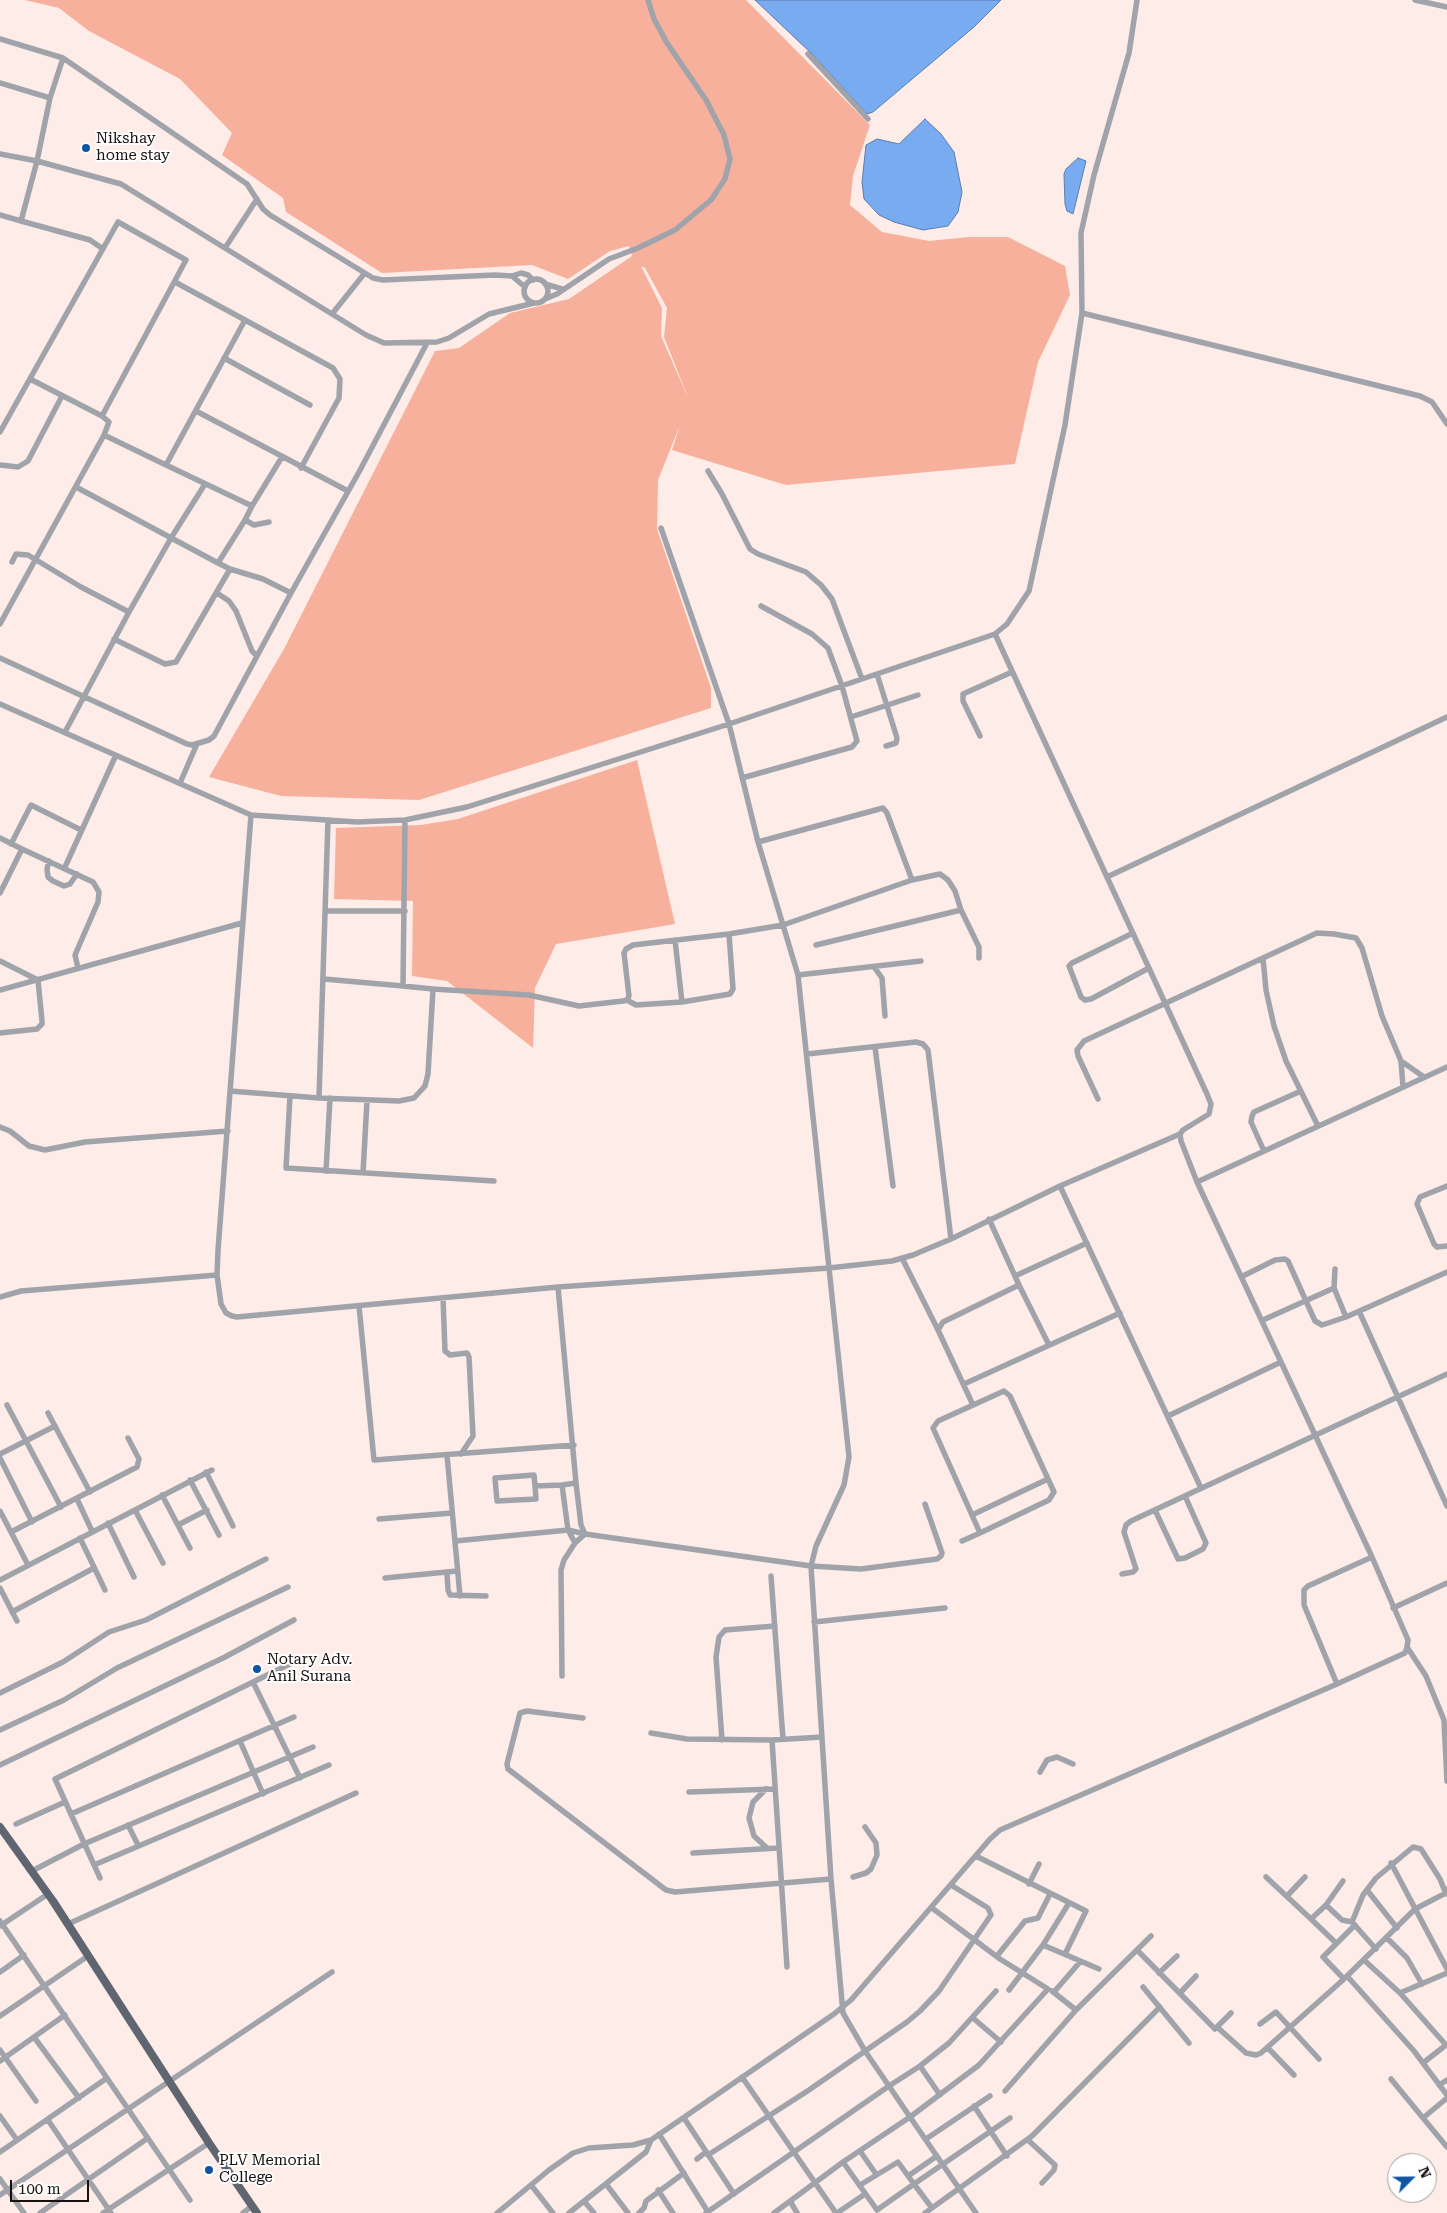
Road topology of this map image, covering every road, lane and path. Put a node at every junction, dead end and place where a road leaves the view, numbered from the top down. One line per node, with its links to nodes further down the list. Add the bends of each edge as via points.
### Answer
1 (648, 0): 25 (street, via 667,43 718,121 729,149 729,168 711,200 675,230 609,259)
2 (1137, 0): 30 (street, via 1127,62 1094,175 1081,233)
3 (1415, 0): 4 (street)
4 (1434, 2): 5 (street)
5 (1447, 7)
6 (0, 39): 8 (street)
7 (808, 54): 11 (street)
8 (63, 58): 10 (street); 14 (street, via 247,184)
9 (0, 83): 10 (street)
10 (50, 98): 13 (street)
11 (868, 119)
12 (0, 154): 13 (street)
13 (37, 161): 16 (street); 18 (street, via 121,184)
14 (257, 199): 18 (street); 19 (street, via 270,215)
15 (0, 215): 16 (street)
16 (21, 221): 17 (street, via 90,240)
17 (103, 248): 22 (street, via 118,222 186,260); 35 (street)
18 (224, 248): 31 (street)
19 (364, 274): 20 (street, via 383,280); 31 (street)
20 (512, 276): 21 (street, via 525,274); 24 (street)
21 (533, 280): 23 (street); 24 (street)
22 (174, 282): 32 (street); 39 (street)
23 (545, 284): 25 (street); 27 (street, via 548,293)
24 (525, 287): 26 (street)
25 (562, 289): 27 (street)
26 (525, 296): 28 (street); 29 (street)
27 (545, 299): 28 (street)
28 (534, 303): 29 (street)
29 (514, 307): 33 (street, via 480,318 449,338)
30 (1082, 313): 40 (street, via 1420,396 1432,402); 65 (street, via 1065,425 1029,590 1007,624)
31 (332, 314): 33 (street, via 384,343)
32 (245, 320): 34 (street); 46 (street, via 333,368 340,379 339,398)
33 (427, 343): 50 (street)
34 (224, 358): 37 (street); 38 (street)
35 (30, 379): 36 (street); 41 (street)
36 (62, 396): 39 (street); 44 (street, via 28,461 18,467)
37 (310, 405)
38 (196, 411): 43 (street); 45 (street)
39 (102, 416): 42 (street, via 109,422)
40 (1447, 424)
41 (0, 432)
42 (104, 435): 45 (street); 49 (street)
43 (282, 457): 46 (street); 51 (street)
44 (0, 465)
45 (166, 465): 48 (street)
46 (301, 468): 50 (street)
47 (708, 471): 71 (street, via 750,549 806,572 821,584 832,599)
48 (205, 484): 51 (street); 55 (street)
49 (76, 487): 55 (street); 56 (street)
50 (348, 491): 61 (street)
51 (252, 506): 52 (street)
52 (245, 520): 53 (street, via 254,525); 58 (street)
53 (269, 522)
54 (661, 528): 79 (street)
55 (171, 538): 58 (street); 63 (street)
56 (36, 559): 57 (street, via 19,554 13,557); 63 (street); 64 (street)
57 (12, 562)
58 (218, 563): 59 (street)
59 (230, 569): 60 (street); 61 (street)
60 (217, 593): 66 (street, via 176,662 164,664); 67 (street, via 236,611)
61 (291, 593): 67 (street)
62 (761, 606): 72 (street, via 823,642)
63 (129, 612): 66 (street)
64 (0, 624)
65 (994, 634): 69 (street); 70 (street)
66 (114, 640): 74 (street)
67 (257, 656): 82 (street, via 214,736)
68 (0, 658): 74 (street)
69 (1012, 672): 81 (street, via 963,694 963,701); 98 (street)
70 (877, 674): 71 (street); 76 (street)
71 (862, 679): 72 (street)
72 (842, 686): 77 (street); 79 (street)
73 (918, 695): 76 (street)
74 (84, 696): 80 (street); 82 (street, via 187,744)
75 (0, 704): 80 (street)
76 (888, 705): 77 (street); 83 (street, via 897,740)
77 (851, 717): 85 (street, via 855,745)
78 (1447, 717): 98 (street)
79 (729, 724): 85 (street); 89 (street, via 467,807)
80 (65, 732): 84 (street)
81 (980, 736)
82 (196, 744): 86 (street)
83 (886, 746)
84 (116, 755): 86 (street); 90 (street)
85 (742, 778): 92 (street)
86 (180, 783): 87 (street)
87 (251, 815): 88 (street); 104 (street)
88 (328, 820): 89 (street); 102 (street)
89 (404, 820): 103 (street)
90 (81, 830): 93 (street, via 30,805); 96 (street)
91 (0, 838): 93 (street)
92 (758, 842): 99 (street, via 883,808); 105 (street)
93 (11, 844): 94 (street)
94 (22, 849): 95 (street); 100 (street)
95 (49, 861): 96 (street); 97 (street, via 48,877 53,881 64,886 70,884)
96 (65, 868): 97 (street)
97 (77, 874): 115 (street, via 93,882 99,892 98,902 75,955)
98 (1106, 877): 106 (street)
99 (912, 880): 101 (street, via 940,874 946,877); 105 (street)
100 (0, 893)
101 (961, 910): 109 (street); 110 (street, via 979,947)
102 (326, 911): 103 (street); 118 (street)
103 (405, 911): 120 (street)
104 (242, 923): 115 (street); 134 (street)
105 (783, 925): 107 (street); 117 (street)
106 (1133, 933): 116 (street); 116 (street, via 1072,962 1069,966 1081,997 1091,999)
107 (730, 934): 108 (street); 124 (street, via 733,989 730,994)
108 (675, 940): 123 (street, via 626,948); 124 (street)
109 (816, 945)
110 (979, 958)
111 (1263, 958): 125 (street); 130 (street, via 1317,933 1356,938); 135 (street, via 1274,1026)
112 (0, 961): 119 (street)
113 (922, 961): 114 (street)
114 (874, 967): 117 (street); 126 (street, via 882,978)
115 (78, 968): 119 (street)
116 (1149, 968): 125 (street)
117 (798, 975): 129 (street)
118 (324, 979): 120 (street); 137 (street)
119 (38, 980): 122 (street); 127 (street, via 40,1027)
120 (403, 986): 121 (street)
121 (433, 989): 123 (street, via 529,995 579,1006); 140 (street, via 425,1086 414,1098)
122 (0, 990)
123 (627, 1000): 124 (street, via 636,1005)
124 (682, 1002)
125 (1166, 1004): 139 (street, via 1079,1045 1078,1056); 144 (street, via 1211,1104 1208,1114)
126 (885, 1016)
127 (0, 1033)
128 (875, 1047): 129 (street); 150 (street); 154 (street, via 916,1042 928,1050)
129 (807, 1054): 158 (street)
130 (1401, 1061): 132 (street); 133 (street)
131 (1447, 1067): 132 (street)
132 (1424, 1077): 133 (street)
133 (1403, 1087): 141 (street)
134 (230, 1091): 136 (street); 143 (street)
135 (1301, 1091): 141 (street); 145 (street, via 1254,1112 1251,1122)
136 (290, 1096): 137 (street); 146 (street, via 286,1168)
137 (319, 1098): 138 (street)
138 (330, 1098): 140 (street); 146 (street)
139 (1098, 1099)
140 (367, 1101): 147 (street)
141 (1318, 1126): 145 (street)
142 (0, 1127): 143 (street, via 30,1146 45,1150 85,1142)
143 (228, 1132): 161 (street)
144 (1180, 1134): 149 (street); 151 (street)
145 (1264, 1151): 149 (street)
146 (326, 1171): 147 (street)
147 (363, 1173): 148 (street)
148 (494, 1181)
149 (1197, 1182): 163 (street)
150 (893, 1186)
151 (1060, 1186): 153 (street); 155 (street)
152 (1447, 1186): 156 (street, via 1420,1196 1417,1204 1434,1244 1437,1247)
153 (989, 1219): 154 (street); 162 (street)
154 (951, 1239): 157 (street)
155 (1087, 1243): 162 (street); 172 (street)
156 (1447, 1246)
157 (902, 1258): 158 (street); 175 (street)
158 (829, 1268): 165 (street); 233 (street, via 849,1456 844,1485 816,1546)
159 (1336, 1269): 166 (street)
160 (1447, 1272): 171 (street)
161 (217, 1275): 167 (street, via 21,1291); 170 (street, via 221,1304 226,1312 237,1317)
162 (1015, 1276): 164 (street)
163 (1243, 1276): 169 (street, via 1285,1258); 174 (street)
164 (1019, 1284): 175 (street, via 943,1322); 176 (street)
165 (558, 1287): 168 (street); 189 (street)
166 (1334, 1288): 169 (street); 173 (street)
167 (0, 1297)
168 (442, 1298): 170 (street); 191 (street, via 445,1351 450,1355 467,1353 469,1357 473,1436)
169 (1306, 1301): 173 (street, via 1315,1321 1322,1325); 174 (street)
170 (360, 1306): 192 (street, via 374,1460)
171 (1359, 1311): 173 (street); 180 (street)
172 (1120, 1313): 176 (street); 184 (street)
173 (1346, 1317)
174 (1263, 1320): 177 (street)
175 (938, 1330): 179 (street)
176 (1049, 1345): 179 (street)
177 (1281, 1362): 184 (street); 186 (street)
178 (1447, 1374): 180 (street)
179 (964, 1384): 181 (street)
180 (1397, 1397): 186 (street); 205 (street)
181 (973, 1404): 195 (street, via 998,1392 1007,1392); 212 (street, via 938,1421 933,1428)
182 (7, 1405): 188 (street)
183 (48, 1413): 185 (street)
184 (1168, 1416): 199 (street)
185 (55, 1426): 188 (street); 200 (street)
186 (1316, 1435): 199 (street); 229 (street)
187 (128, 1438): 200 (street, via 139,1465)
188 (26, 1440): 190 (street); 206 (street)
189 (574, 1445): 191 (street); 196 (street)
190 (0, 1454)
191 (461, 1454): 192 (street)
192 (447, 1456): 211 (street)
193 (0, 1458): 214 (street)
194 (190, 1480): 201 (street); 208 (street); 217 (street, via 209,1471)
195 (1048, 1480): 212 (street); 221 (street, via 1054,1492 1049,1500)
196 (576, 1483): 197 (street); 222 (street)
197 (562, 1485): 198 (street); 218 (street)
198 (535, 1486): 198 (street, via 536,1498 497,1501 495,1478 534,1476)
199 (1201, 1488): 202 (street)
200 (90, 1492): 203 (street)
201 (162, 1495): 207 (street); 216 (street)
202 (1185, 1496): 209 (street); 209 (street, via 1206,1543 1203,1549 1185,1558 1178,1558)
203 (77, 1499): 206 (street); 219 (street)
204 (925, 1504): 233 (street, via 942,1553 937,1559 861,1569)
205 (1447, 1506)
206 (61, 1507): 214 (street)
207 (135, 1510): 215 (street); 231 (street)
208 (207, 1510): 216 (street); 223 (street)
209 (1155, 1510): 237 (street, via 1126,1525 1124,1532 1136,1569)
210 (0, 1511): 220 (street)
211 (452, 1513): 213 (street); 225 (street)
212 (972, 1514): 221 (street)
213 (379, 1519)
214 (32, 1522): 220 (street)
215 (108, 1523): 219 (street); 239 (street)
216 (178, 1525): 228 (street)
217 (233, 1526)
218 (568, 1530): 222 (street); 225 (street); 227 (street)
219 (92, 1531): 224 (street)
220 (11, 1532): 232 (street)
221 (980, 1533): 226 (street)
222 (585, 1534): 227 (street); 233 (street)
223 (219, 1535)
224 (80, 1538): 232 (street); 234 (street)
225 (455, 1540): 235 (street)
226 (962, 1541)
227 (575, 1543): 257 (street, via 561,1570)
228 (190, 1548)
229 (1372, 1557): 249 (street); 259 (street, via 1304,1590 1304,1605)
230 (266, 1559): 260 (street, via 146,1620 109,1632 64,1662)
231 (163, 1563)
232 (28, 1565): 241 (street)
233 (811, 1566): 253 (street)
234 (94, 1568): 245 (street); 250 (street)
235 (457, 1571): 236 (street); 246 (street)
236 (447, 1573): 240 (street); 246 (street, via 449,1594)
237 (1122, 1574)
238 (771, 1576): 254 (street)
239 (134, 1577)
240 (385, 1578)
241 (0, 1580)
242 (1447, 1583): 249 (street)
243 (288, 1587): 265 (street, via 117,1668 64,1700)
244 (0, 1588): 250 (street)
245 (105, 1590)
246 (460, 1596): 247 (street)
247 (486, 1596)
248 (945, 1608): 253 (street)
249 (1394, 1608): 255 (street, via 1408,1640)
250 (12, 1612): 251 (street)
251 (17, 1620)
252 (294, 1620): 277 (street)
253 (814, 1622): 267 (street)
254 (775, 1626): 268 (street); 269 (street, via 725,1630 719,1637 716,1657)
255 (1407, 1648): 259 (street, via 1404,1653); 263 (street, via 1426,1676)
256 (300, 1659): 258 (street)
257 (562, 1676)
258 (253, 1682): 264 (street); 287 (street, via 55,1779)
259 (1338, 1684): 298 (street, via 1012,1823 990,1838)
260 (0, 1694)
261 (294, 1717): 264 (street)
262 (583, 1718): 309 (street, via 520,1713 507,1764 509,1771 666,1890 674,1892)
263 (1445, 1720): 272 (street)
264 (274, 1726): 271 (street); 274 (street)
265 (0, 1730)
266 (651, 1733): 269 (street, via 687,1740)
267 (822, 1737): 268 (street); 307 (street)
268 (783, 1739): 270 (street)
269 (722, 1740): 270 (street)
270 (772, 1740): 282 (street)
271 (240, 1741): 279 (street); 288 (street)
272 (1446, 1745): 281 (street)
273 (313, 1747): 274 (street)
274 (290, 1757): 279 (street); 280 (street)
275 (1073, 1764): 278 (street, via 1052,1758)
276 (329, 1765): 280 (street)
277 (0, 1766)
278 (1040, 1772)
279 (253, 1773): 286 (street); 290 (street)
280 (300, 1778): 286 (street)
281 (1447, 1781)
282 (775, 1788): 283 (street); 296 (street)
283 (766, 1789): 284 (street); 295 (street, via 753,1802 749,1818 754,1836)
284 (689, 1792)
285 (356, 1793): 323 (street)
286 (262, 1794): 294 (street)
287 (65, 1802): 288 (street); 289 (street)
288 (71, 1814): 293 (street)
289 (16, 1824)
290 (128, 1825): 293 (street); 294 (street)
291 (0, 1827): 302 (main road)
292 (865, 1828): 303 (street, via 876,1843 877,1855 866,1873)
293 (84, 1844): 301 (street); 302 (street)
294 (138, 1845): 301 (street)
295 (767, 1848): 296 (street); 297 (street)
296 (778, 1848): 309 (street)
297 (693, 1853)
298 (976, 1856): 310 (street); 311 (street)
299 (1391, 1863): 312 (street); 313 (street, via 1413,1847 1421,1849); 320 (street)
300 (1040, 1864): 310 (street)
301 (94, 1865): 306 (street)
302 (32, 1871): 314 (main road)
303 (853, 1876)
304 (1266, 1877): 316 (street)
305 (1305, 1877): 316 (street)
306 (100, 1878)
307 (831, 1879): 309 (street); 360 (street)
308 (1343, 1881): 318 (street)
309 (781, 1882): 340 (street)
310 (1029, 1884): 315 (street)
311 (951, 1885): 319 (street); 328 (street, via 991,1913)
312 (1367, 1890): 324 (street); 325 (street)
313 (1447, 1892): 320 (street)
314 (48, 1894): 322 (street); 323 (main road)
315 (1050, 1894): 317 (street); 336 (street, via 1038,1918 1024,1921)
316 (1287, 1896): 321 (street)
317 (1070, 1903): 330 (street); 333 (street, via 1086,1911)
318 (1326, 1905): 321 (street); 324 (street, via 1342,1920)
319 (932, 1908): 328 (street); 360 (street)
320 (1415, 1909): 325 (street); 341 (street)
321 (1312, 1919): 329 (street)
322 (1, 1924): 334 (street)
323 (68, 1924): 335 (main road)
324 (1353, 1924): 329 (street); 331 (street)
325 (1397, 1928): 327 (street)
326 (1151, 1936): 332 (street)
327 (1387, 1938): 331 (street); 350 (street, via 1407,1958)
328 (974, 1939): 336 (street); 374 (street, via 939,1991 920,2011)
329 (1336, 1943): 349 (street, via 1323,1956)
330 (1043, 1945): 333 (street); 346 (street)
331 (1376, 1949): 338 (street)
332 (1137, 1950): 345 (street); 361 (street)
333 (1065, 1954): 339 (street)
334 (24, 1955): 343 (street); 351 (street)
335 (88, 1956): 351 (street); 384 (main road)
336 (997, 1956): 346 (street)
337 (1177, 1956): 345 (street)
338 (1364, 1960): 349 (street); 357 (street)
339 (1080, 1962): 342 (street); 356 (street)
340 (787, 1967)
341 (1447, 1969)
342 (1099, 1970)
343 (0, 1972)
344 (332, 1972): 384 (street)
345 (1159, 1972): 358 (street)
346 (1023, 1973): 353 (street); 355 (street)
347 (1447, 1973): 350 (street)
348 (1196, 1976): 358 (street)
349 (1345, 1978): 368 (street); 377 (street)
350 (1422, 1984): 357 (street)
351 (45, 1985): 363 (street); 364 (street)
352 (1143, 1987): 359 (street)
353 (1048, 1989): 356 (street); 370 (street)
354 (996, 1990): 365 (street)
355 (1009, 1990)
356 (1054, 1992): 361 (street)
357 (1400, 1992): 377 (street, via 1446,2045)
358 (1180, 1993): 367 (street, via 1215,2029)
359 (1160, 2007): 371 (street); 408 (street)
360 (842, 2008): 374 (street); 380 (street)
361 (1076, 2010): 387 (street)
362 (1231, 2013): 367 (street)
363 (0, 2016)
364 (65, 2016): 369 (street); 381 (street)
365 (973, 2018): 370 (street); 378 (street)
366 (1260, 2024): 368 (street, via 1276,2012)
367 (1217, 2027): 372 (street, via 1246,2054 1256,2055)
368 (1289, 2028): 372 (street); 376 (street)
369 (34, 2038): 375 (street); 391 (street)
370 (1001, 2042): 388 (street, via 979,2065)
371 (1189, 2043)
372 (1268, 2048): 379 (street)
373 (0, 2050): 375 (street)
374 (865, 2051): 386 (street); 396 (street)
375 (3, 2059): 392 (street)
376 (1319, 2060)
377 (1423, 2063): 385 (street)
378 (920, 2066): 386 (street); 388 (street)
379 (1294, 2075)
380 (742, 2077): 396 (street); 398 (street)
381 (107, 2078): 391 (street); 394 (street)
382 (1391, 2079): 400 (street)
383 (1447, 2080): 385 (street)
384 (169, 2081): 394 (street); 409 (main road)
385 (1440, 2085): 390 (street)
386 (889, 2086): 397 (street); 415 (street)
387 (1005, 2091)
388 (940, 2095): 397 (street)
389 (990, 2096): 393 (street)
390 (1447, 2097): 400 (street)
391 (79, 2098): 401 (street)
392 (36, 2101)
393 (974, 2106): 402 (street); 407 (street)
394 (128, 2109): 404 (street); 411 (street)
395 (0, 2116): 405 (street)
396 (770, 2116): 414 (street); 415 (street)
397 (910, 2117): 407 (street); 412 (street)
398 (684, 2118): 403 (street); 414 (street)
399 (1010, 2118): 402 (street)
400 (1423, 2118): 410 (street)
401 (48, 2120): 405 (street); 411 (street)
402 (990, 2132): 417 (street); 420 (street)
403 (660, 2134): 406 (street); 422 (street)
404 (148, 2138): 421 (street); 426 (street)
405 (17, 2140): 413 (street)
406 (651, 2140): 429 (street, via 646,2152); 431 (street, via 581,2150)
407 (926, 2140): 416 (street)
408 (1028, 2140): 417 (street); 428 (street, via 1055,2165)
409 (208, 2143): 421 (street); 443 (main road)
410 (1447, 2147)
411 (68, 2149): 426 (street); 434 (street)
412 (860, 2151): 419 (street); 423 (street)
413 (0, 2152)
414 (707, 2153): 418 (street); 436 (street)
415 (793, 2153): 427 (street); 436 (street)
416 (937, 2156): 420 (street); 424 (street)
417 (1007, 2156): 433 (street)
418 (697, 2159)
419 (843, 2162): 427 (street); 432 (street)
420 (944, 2166): 430 (street); 433 (street)
421 (168, 2168): 439 (street); 444 (street)
422 (684, 2173): 435 (street); 445 (street)
423 (876, 2174): 424 (street, via 898,2162); 432 (street)
424 (908, 2176): 430 (street)
425 (0, 2179): 434 (street)
426 (88, 2180): 444 (street); 447 (street)
427 (815, 2182): 441 (street); 458 (street)
428 (1042, 2183)
429 (606, 2184): 440 (street); 453 (street)
430 (914, 2184): 437 (street, via 877,2210); 442 (street)
431 (530, 2185): 449 (street); 450 (street)
432 (860, 2185): 437 (street)
433 (959, 2189): 442 (street); 460 (street)
434 (7, 2190): 438 (street); 446 (street)
435 (658, 2190): 454 (street); 455 (street)
436 (734, 2194): 445 (street)
437 (865, 2194): 458 (street)
438 (0, 2195)
439 (190, 2200)
440 (584, 2201): 451 (street); 452 (street)
441 (790, 2201): 456 (street); 457 (street)
442 (932, 2208): 459 (street)
443 (255, 2210): 448 (street)
444 (107, 2212)
445 (707, 2212)
446 (24, 2213)
447 (40, 2213)
448 (243, 2213)
449 (497, 2213)
450 (553, 2213)
451 (569, 2213)
452 (594, 2213)
453 (628, 2213)
454 (639, 2213)
455 (673, 2213)
456 (774, 2213)
457 (797, 2213)
458 (837, 2213)
459 (925, 2213)
460 (976, 2213)

